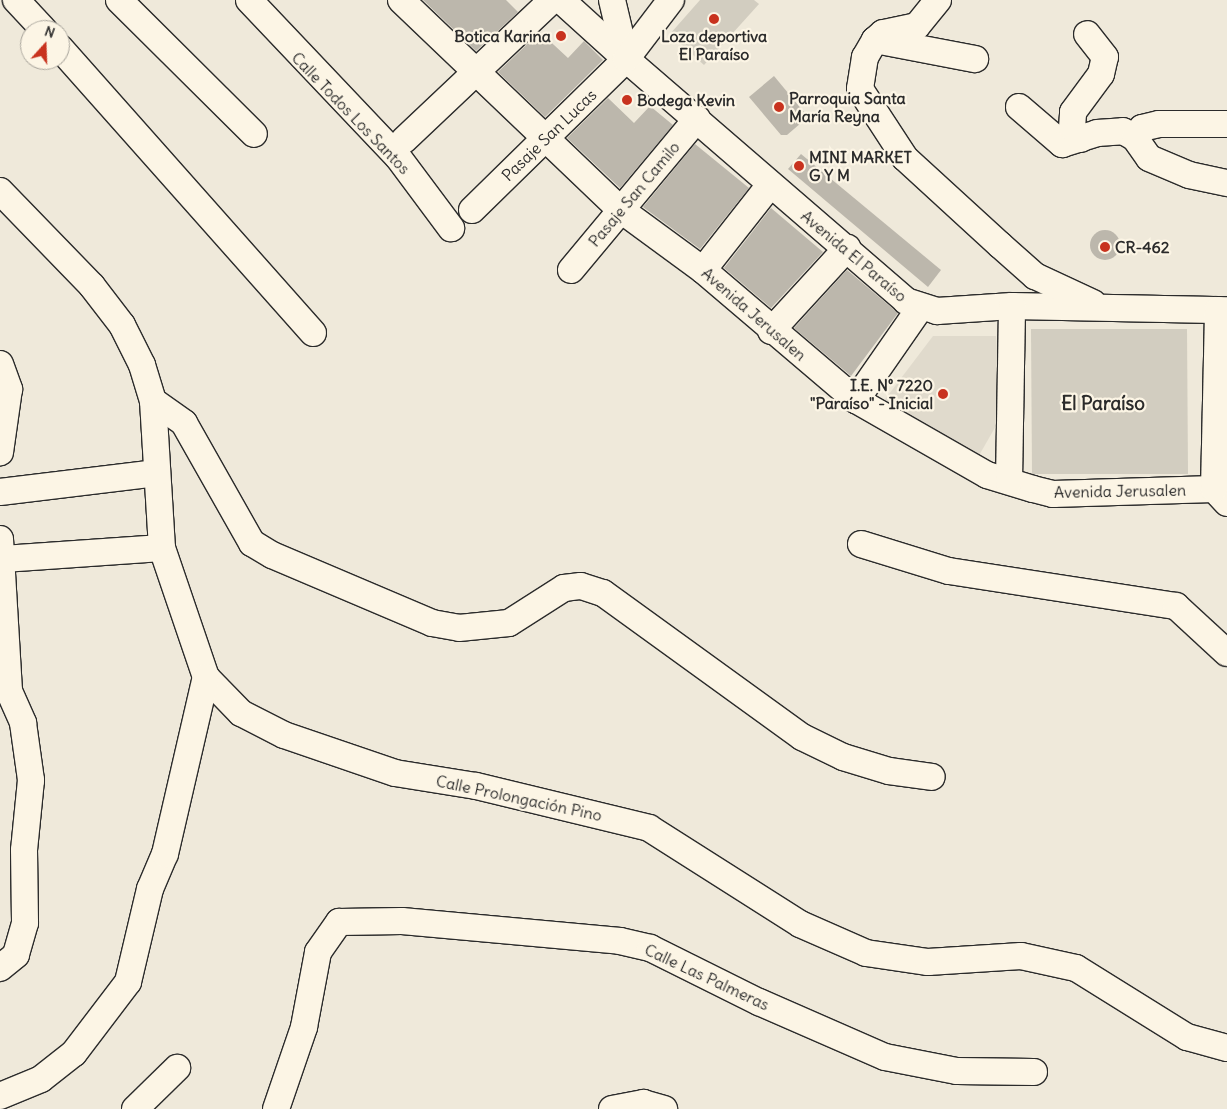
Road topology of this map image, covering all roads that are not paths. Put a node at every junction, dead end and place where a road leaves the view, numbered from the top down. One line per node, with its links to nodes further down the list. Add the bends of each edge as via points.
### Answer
1 (16, 0): 10 (street)
2 (119, 0): 20 (street)
3 (248, 0): 30 (street, Calle Todos Los Santos, via 398,158)
4 (552, 0): 16 (street)
5 (561, 0): 14 (street, Avenida El Paraíso)
6 (612, 0): 14 (street)
7 (671, 0): 14 (street, Pasaje San Lucas)
8 (407, 2): 16 (street, Avenida Jerusalen)
9 (926, 6): 12 (street, via 917,26 883,33)
10 (35, 20)
11 (1087, 34): 22 (street, via 1105,57 1101,74 1072,112 1072,128)
12 (875, 40): 15 (street); 36 (street, via 865,57 860,90 905,158 1035,276)
13 (70, 59): 39 (street)
14 (626, 59): 18 (street, Avenida El Paraíso); 24 (street, Pasaje San Lucas)
15 (975, 59)
16 (477, 75): 23 (street); 24 (street, Avenida Jerusalen)
17 (1019, 106): 22 (street, via 1051,139 1062,144)
18 (697, 119): 26 (street, Avenida El Paraíso); 29 (street, Pasaje San Camilo)
19 (1227, 124): 21 (street, via 1159,124 1142,128)
20 (254, 134)
21 (1135, 138): 22 (street, via 1123,131); 25 (street, via 1149,158 1189,175)
22 (1081, 139)
23 (404, 140)
24 (546, 142): 28 (street, Pasaje San Lucas); 29 (street, Avenida Jerusalen)
25 (1227, 183)
26 (770, 185): 31 (street, Avenida El Paraíso); 33 (street)
27 (0, 191): 42 (street, Calle Prolongación Pino, via 92,286 122,325)
28 (472, 210)
29 (621, 210): 32 (street, Pasaje San Camilo); 33 (street, Avenida Jerusalen)
30 (451, 228)
31 (847, 248): 35 (street, Avenida El Paraíso, via 906,301); 38 (street)
32 (571, 270)
33 (703, 270): 38 (street, Avenida Jerusalen)
34 (1012, 306): 35 (street, Avenida El Paraíso); 36 (street, Avenida El Paraíso); 45 (street)
35 (920, 308): 41 (street)
36 (1102, 308): 37 (street, Avenida El Paraíso)
37 (1222, 310): 47 (street)
38 (771, 331): 41 (street, Avenida Jerusalen)
39 (313, 334)
40 (0, 364): 43 (street, via 9,389)
41 (856, 400): 45 (street, Avenida Jerusalen, via 987,475)
42 (153, 401): 44 (street, Calle Prolongación Pino); 53 (street, via 184,423 252,543 272,555 432,622 459,628 509,623 564,588 582,586 603,593 802,737 843,757 889,771)
43 (0, 452)
44 (157, 473): 46 (street); 49 (street, Calle Prolongación Pino)
45 (1009, 481): 47 (street, Avenida Jerusalen, via 1053,494)
46 (0, 492)
47 (1220, 496)
48 (861, 544): 51 (street, via 949,571 1176,606)
49 (162, 548): 50 (street); 52 (street, Calle Prolongación Pino)
50 (1, 549): 54 (street, via 9,691 24,723 31,780 24,850 25,923 16,955)
51 (1227, 653)
52 (206, 677): 55 (street, Calle Prolongación Pino, via 241,713 284,735 395,773 476,786 649,828 800,924 866,953 928,962 1021,956 1076,968 1187,1037); 58 (street, via 165,854 150,889 128,982 74,1052 41,1079)
53 (932, 777)
54 (0, 968)
55 (1227, 1048)
56 (177, 1068): 59 (street)
57 (1034, 1072): 60 (street, Calle Las Palmeras, via 957,1071 885,1057 759,1002 650,948 620,941 402,921 339,922 318,952 304,1027)
58 (0, 1096)
59 (136, 1109)
60 (276, 1109)
61 (612, 1109): 62 (street, via 643,1103)
62 (664, 1109)

